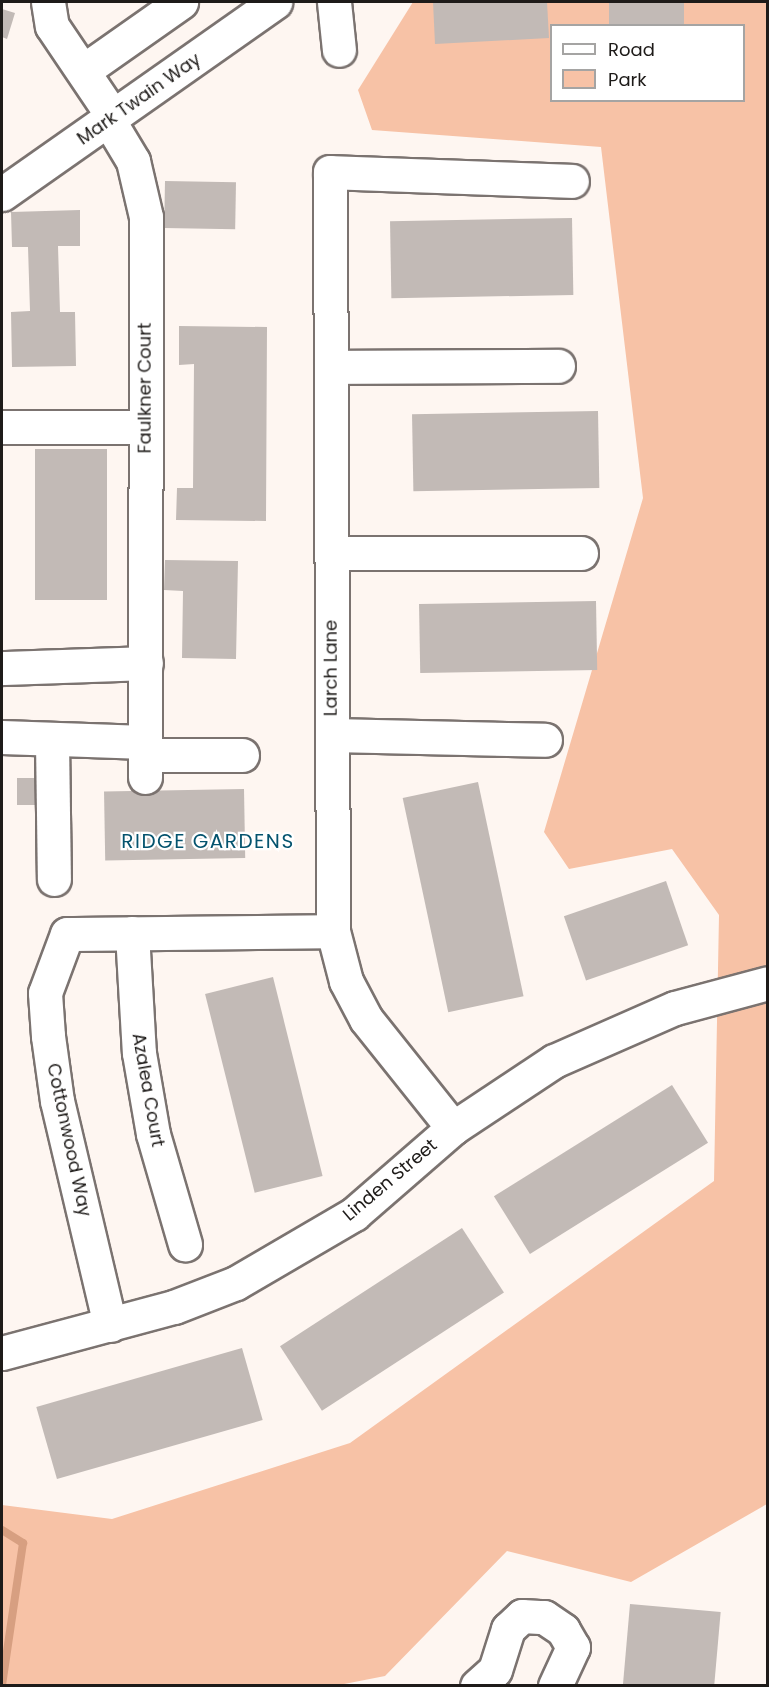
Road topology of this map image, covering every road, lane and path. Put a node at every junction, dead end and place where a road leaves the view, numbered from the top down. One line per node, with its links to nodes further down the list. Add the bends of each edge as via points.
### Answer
1 (48, 2): 6 (street, Faulkner Court, via 52,26)
2 (181, 2): 6 (street)
3 (334, 2): 5 (street)
4 (260, 6): 7 (street, Mark Twain Way)
5 (339, 50)
6 (83, 72): 7 (street, Faulkner Court)
7 (112, 119): 9 (street, Mark Twain Way); 13 (street, Faulkner Court, via 143,190)
8 (572, 181): 11 (street, Larch Lane, via 330,172)
9 (2, 194)
10 (558, 366): 11 (street)
11 (331, 367): 14 (street, Larch Lane)
12 (2, 427): 13 (street)
13 (146, 427): 16 (street, Faulkner Court)
14 (331, 553): 15 (street); 18 (street, Larch Lane)
15 (581, 553)
16 (146, 663): 17 (street); 23 (street, Faulkner Court)
17 (2, 668)
18 (332, 735): 20 (street); 25 (street, Larch Lane)
19 (2, 737): 21 (street)
20 (545, 740)
21 (52, 741): 23 (street); 24 (street)
22 (242, 756): 23 (street)
23 (145, 758)
24 (54, 879)
25 (333, 931): 26 (street, Cottonwood Way); 28 (street, Larch Lane, via 346,981 366,1019)
26 (132, 933): 29 (street, Azalea Court, via 141,1065 153,1134); 30 (street, Cottonwood Way, via 67,934 45,993 57,1101)
27 (768, 983): 28 (street, Linden Street, via 675,1008 613,1032 554,1061)
28 (453, 1128): 30 (street, Linden Street, via 354,1214 295,1253 206,1295)
29 (184, 1244)
30 (110, 1325): 31 (street, Linden Street)
31 (2, 1353)
32 (496, 1680): 33 (street, via 508,1629 522,1616 544,1617 563,1630 573,1647)
33 (555, 1686)

